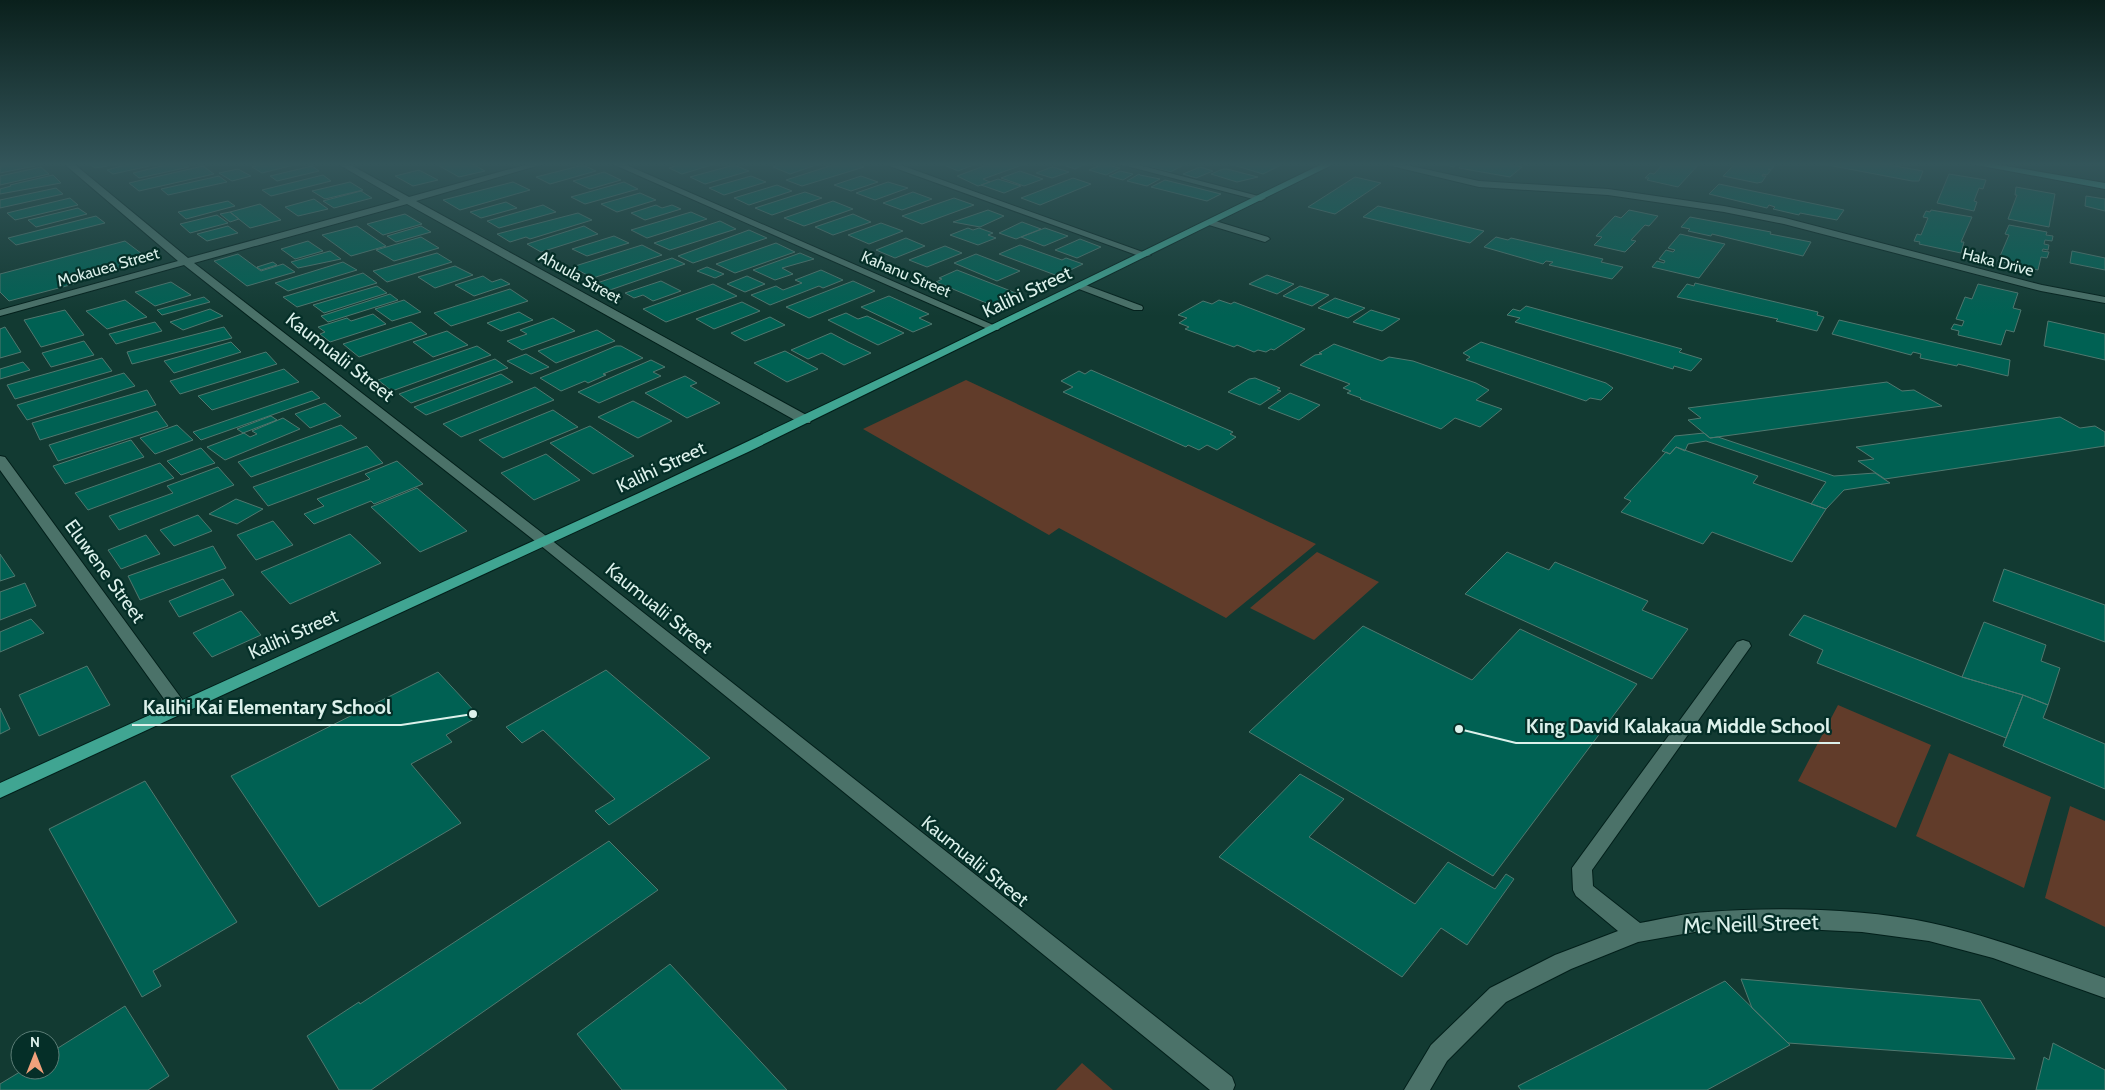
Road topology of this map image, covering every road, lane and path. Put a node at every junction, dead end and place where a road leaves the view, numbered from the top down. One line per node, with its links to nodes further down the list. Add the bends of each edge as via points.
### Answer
1 (128, 214): 11 (street, Kaumualii Street)
2 (356, 214): 11 (street, Mokauea Street)
3 (431, 214): 17 (street, Ahuula Street)
4 (730, 214): 16 (street, Kahanu Street)
5 (1028, 214): 10 (street)
6 (1230, 214): 8 (main road, Kalihi Street)
7 (1749, 214): 13 (street, Haka Drive, via 2058,292)
8 (1212, 223): 9 (street); 10 (main road, Kalihi Street)
9 (1264, 240)
10 (1146, 255): 12 (main road, Kalihi Street)
11 (185, 261): 15 (street, Mokauea Street); 19 (street, Kaumualii Street)
12 (1083, 287): 14 (street); 16 (main road, Kalihi Street)
13 (2105, 300)
14 (1138, 308)
15 (0, 313)
16 (994, 328): 17 (main road, Kalihi Street)
17 (805, 420): 19 (main road, Kalihi Street)
18 (0, 460): 21 (street, Eluwene Street)
19 (545, 542): 21 (main road, Kalihi Street); 25 (street, Kaumualii Street)
20 (1744, 646): 23 (street, via 1582,868 1583,890)
21 (178, 706): 22 (main road, Kalihi Street)
22 (0, 790)
23 (1637, 933): 24 (street, Mc Neill Street, via 1706,921 1782,919 1862,924 1929,932 1994,948); 26 (street, Mc Neill Street, via 1562,962 1498,995 1439,1053)
24 (2105, 988)
25 (1223, 1085)
26 (1416, 1090)

